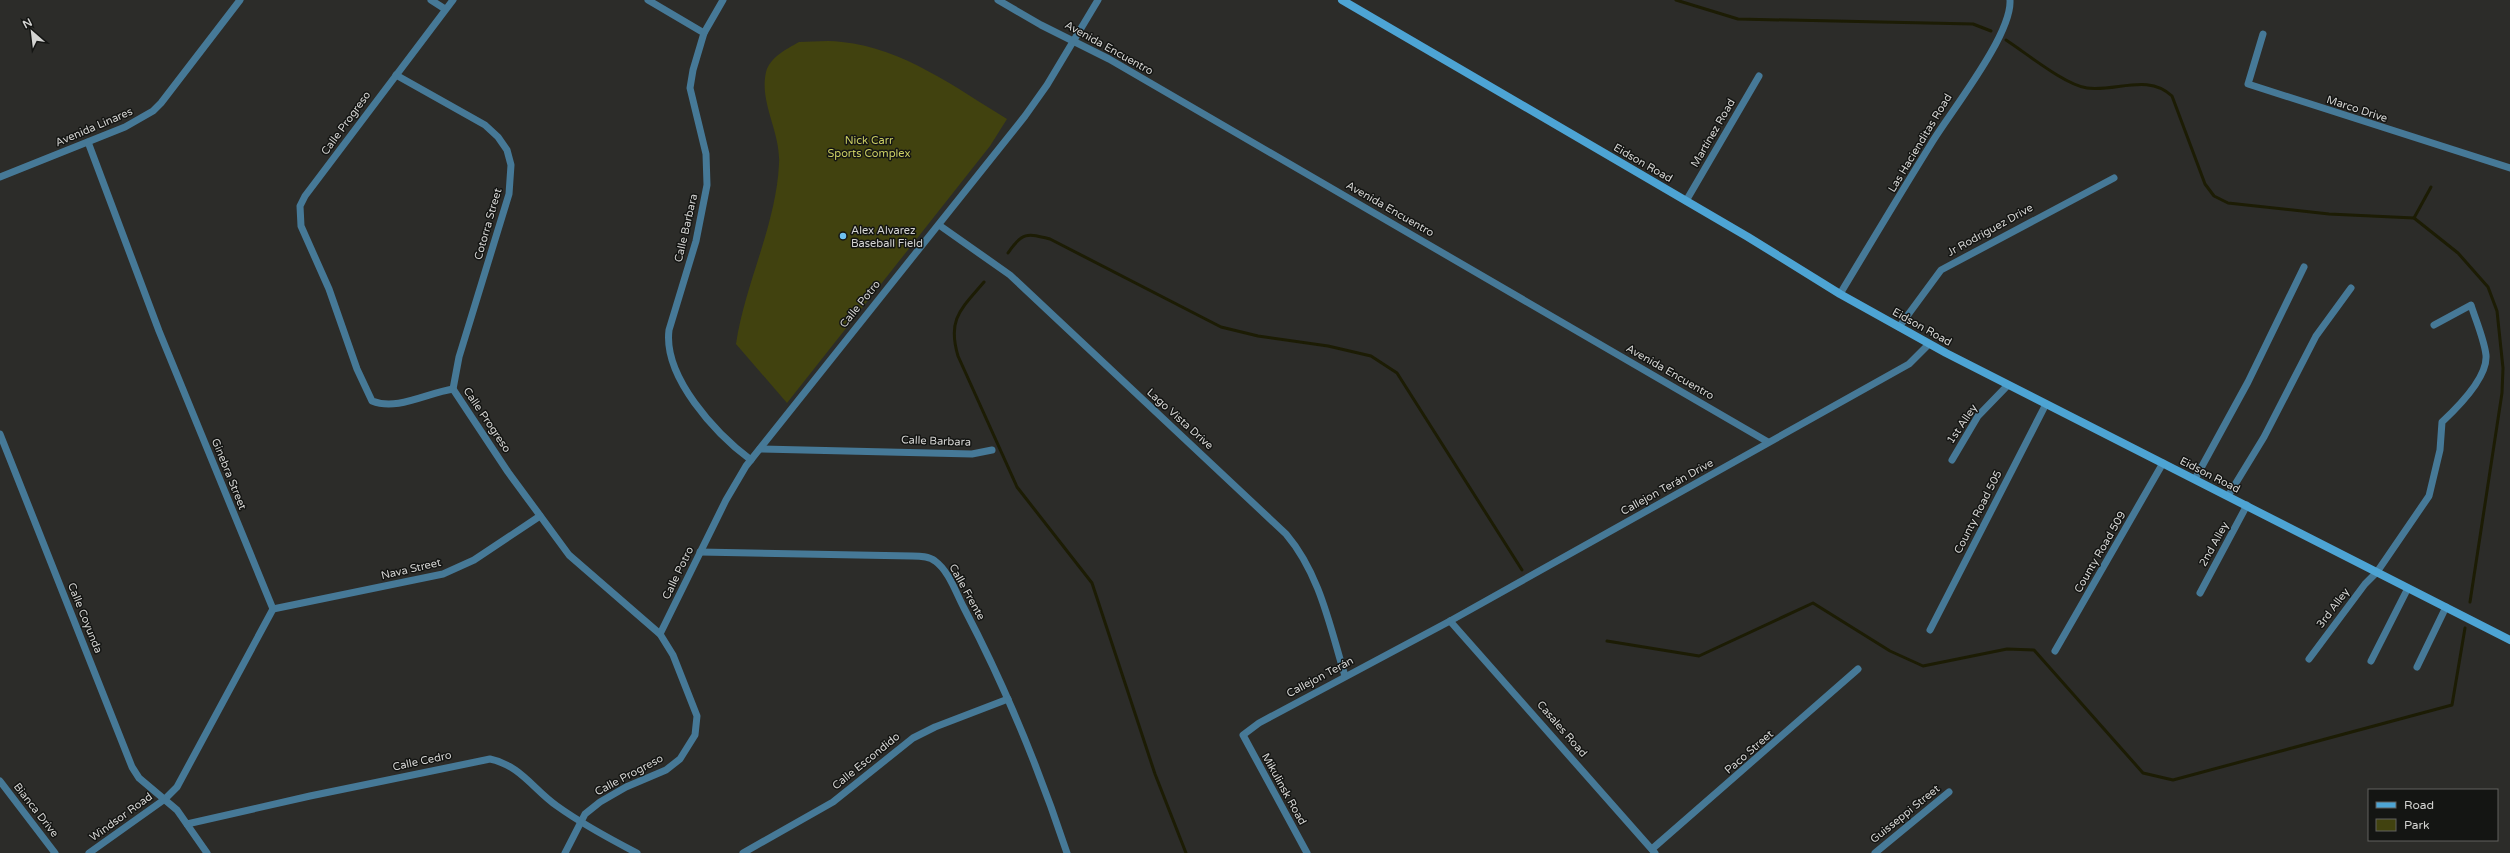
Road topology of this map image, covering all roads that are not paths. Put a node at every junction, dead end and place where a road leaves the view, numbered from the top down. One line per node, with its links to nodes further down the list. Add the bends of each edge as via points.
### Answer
1 (240, 0): 16 (street, Avenida Linares, via 161,103 138,121)
2 (431, 0): 10 (street)
3 (453, 0): 10 (street, Calle Progreso)
4 (648, 0): 11 (street)
5 (723, 0): 11 (street, Calle Barbara)
6 (998, 0): 13 (street, Avenida Encuentro, via 1040,25)
7 (1098, 0): 13 (street, Calle Potro)
8 (1343, 0): 20 (street, Eidson Road)
9 (2010, 0): 24 (street, Las Hacienditas Road, via 2008,17 1992,51)
10 (445, 10): 14 (street, Calle Progreso)
11 (704, 33): 35 (street, Calle Barbara, via 690,88 706,154 707,185 696,241 667,344 674,366 707,419)
12 (2263, 34): 17 (street, Marco Drive, via 2248,84)
13 (1074, 40): 21 (street, Calle Potro, via 1025,116); 32 (street, Avenida Encuentro)
14 (396, 75): 29 (street, Cotorra Street, via 485,125 498,136 507,150 511,165 509,194 459,357); 29 (street, Calle Progreso, via 305,196 300,206 301,226 372,401 380,404 400,402)
15 (1758, 76): 20 (street, Martínez Road)
16 (88, 142): 18 (street, Avenida Linares); 47 (street, Ginebra Street, via 159,331)
17 (2510, 168)
18 (0, 177)
19 (2114, 178): 26 (street, Jr Rodríguez Drive, via 1941,270)
20 (1686, 201): 24 (street, Eidson Road)
21 (938, 225): 33 (street, Calle Potro); 58 (street, Lago Vista Drive, via 1010,275 1286,534 1311,572)
22 (2304, 267): 38 (street, via 2248,382)
23 (2351, 288): 39 (street, via 2316,336 2264,438)
24 (1840, 294): 26 (street, Eidson Road)
25 (2434, 325): 43 (street, 3rd Alley, via 2471,305 2486,356 2479,380 2462,403 2442,422 2440,450 2429,496)
26 (1899, 327): 27 (street, Eidson Road)
27 (1928, 344): 28 (street, Eidson Road); 32 (street, Callejon Terán Drive, via 1909,364)
28 (2008, 385): 30 (street, Eidson Road); 36 (street, 1st Alley, via 1978,416)
29 (453, 389): 41 (street, Calle Progreso)
30 (2046, 404): 37 (street, Eidson Road); 49 (street, County Road 505)
31 (0, 434): 63 (street, Calle Coyunda, via 132,768 139,778)
32 (1768, 442): 48 (street, Callejon Terán Drive)
33 (760, 449): 34 (street, Calle Barbara, via 972,454); 35 (street, Calle Potro)
34 (992, 450)
35 (751, 460): 42 (street, Calle Potro, via 736,481)
36 (1952, 460)
37 (2164, 463): 38 (street, Eidson Road); 53 (street, County Road 509)
38 (2195, 479): 39 (street, Eidson Road)
39 (2228, 496): 40 (street, Eidson Road)
40 (2246, 506): 43 (street, Eidson Road); 45 (street, 2nd Alley)
41 (540, 516): 47 (street, Nava Street, via 474,560 443,574); 50 (street, Calle Progreso, via 569,555)
42 (700, 552): 50 (street, Calle Potro); 59 (street, Calle Frente, via 924,556 935,561 949,580 981,640)
43 (2377, 572): 44 (street, Eidson Road); 54 (street, 3rd Alley, via 2365,584)
44 (2408, 588): 46 (street, Eidson Road); 55 (street)
45 (2200, 593)
46 (2446, 607): 51 (street, Eidson Road); 56 (street)
47 (273, 609): 63 (street, via 185,773)
48 (1450, 621): 52 (street, Callejon Terán Drive); 66 (street, Casales Road)
49 (1930, 630)
50 (660, 634): 64 (street, Calle Progreso, via 673,655 693,703 697,716 695,735 680,759 600,802)
51 (2510, 640)
52 (1408, 641): 58 (street, Callejon Terán)
53 (2055, 651)
54 (2309, 659)
55 (2371, 661)
56 (2418, 667)
57 (1858, 669): 66 (street, Paco Street)
58 (1345, 676): 60 (street, Callejon Terán, via 1259,722)
59 (1008, 699): 72 (street, Calle Escondido, via 913,738 833,802); 73 (street, Calle Frente)
60 (1243, 735): 74 (street, Mikulinsk Road)
61 (0, 781): 67 (street, Bianca Drive)
62 (1949, 792): 75 (street, Guisseppi Street)
63 (165, 799): 65 (street, Calle Coyunda); 68 (street, Windsor Road)
64 (581, 821): 65 (street, Calle Cedro, via 556,805 518,771 501,761 490,759); 70 (street, Calle Progreso); 71 (street, Calle Cedro)
65 (187, 824): 69 (street)
66 (1654, 851)
67 (55, 853)
68 (89, 853)
69 (207, 853)
70 (565, 853)
71 (637, 853)
72 (743, 853)
73 (1067, 853)
74 (1307, 853)
75 (1875, 853)

